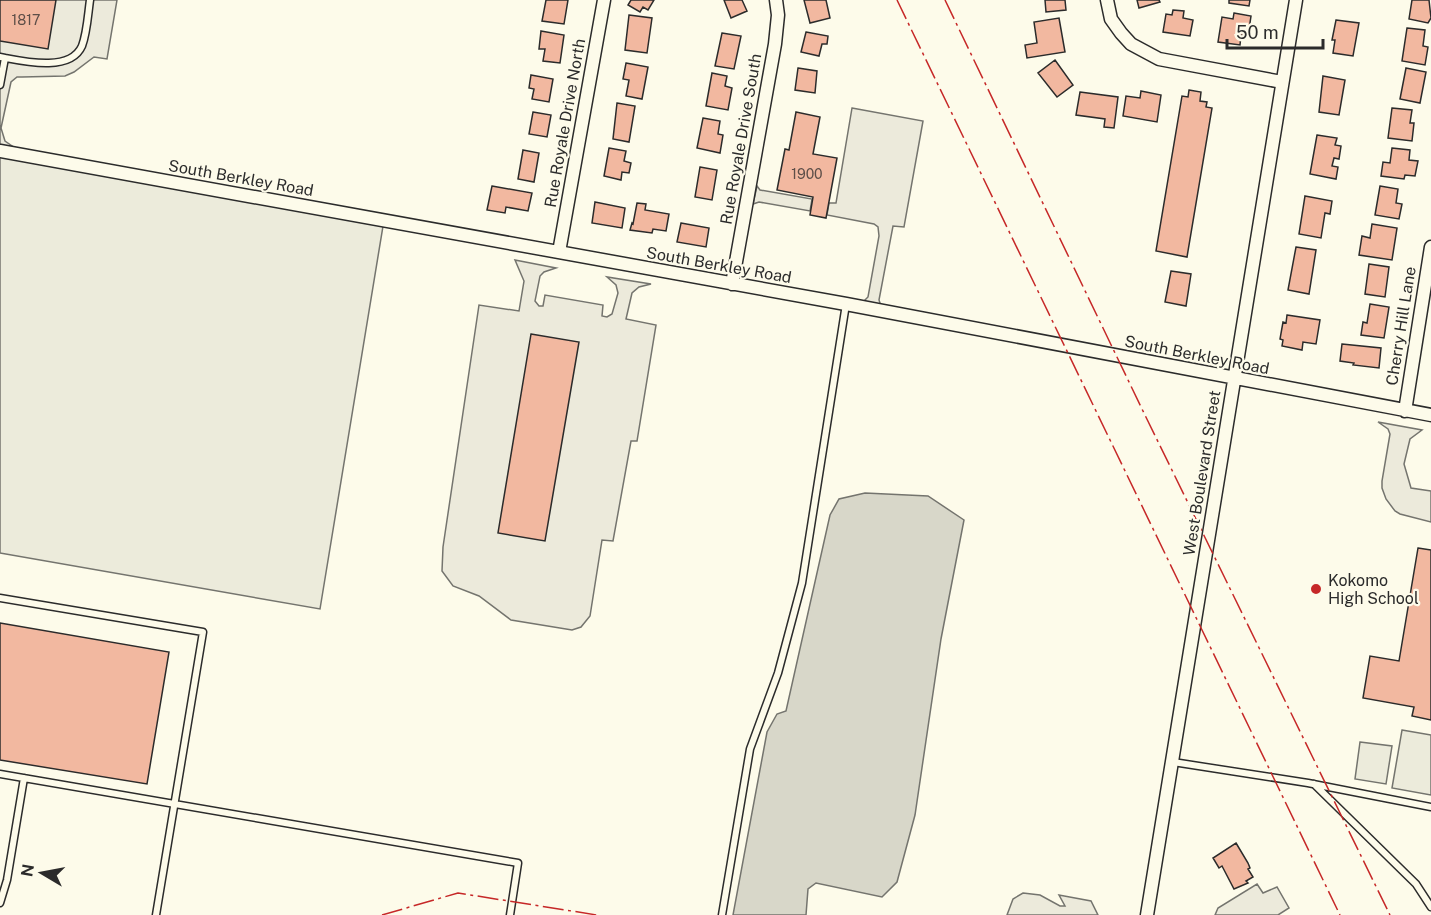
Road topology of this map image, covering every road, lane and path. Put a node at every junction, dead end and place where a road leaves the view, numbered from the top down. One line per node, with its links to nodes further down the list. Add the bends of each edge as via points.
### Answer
1 (90, 0): 6 (lane, via 82,46 74,56 46,63)
2 (604, 0): 11 (street, Rue Royale Drive North)
3 (776, 0): 12 (street, Rue Royale Drive South, via 775,44)
4 (1107, 0): 7 (street, via 1111,19 1126,39 1159,59)
5 (1296, 0): 7 (street, West Boulevard Street)
6 (3, 58): 8 (lane)
7 (1282, 82): 14 (street, West Boulevard Street)
8 (0, 85)
9 (0, 151): 11 (street, South Berkley Road)
10 (1431, 247): 15 (street, Cherry Hill Lane)
11 (558, 252): 12 (street, South Berkley Road)
12 (732, 284): 13 (street, South Berkley Road)
13 (846, 304): 14 (street, South Berkley Road); 28 (lane, via 802,583 778,673 750,749)
14 (1234, 379): 15 (street, South Berkley Road); 18 (street, West Boulevard Street)
15 (1405, 411): 16 (street, South Berkley Road)
16 (1431, 416)
17 (0, 598): 22 (lane, via 204,632)
18 (1173, 762): 21 (lane); 29 (street, West Boulevard Street)
19 (0, 774): 20 (lane)
20 (24, 778): 22 (lane); 24 (lane)
21 (1314, 784): 23 (lane); 25 (lane, via 1416,884)
22 (175, 804): 26 (lane); 27 (lane, via 518,863)
23 (1431, 807)
24 (0, 903)
25 (1431, 908)
26 (156, 915)
27 (510, 915)
28 (722, 915)
29 (1147, 915)

